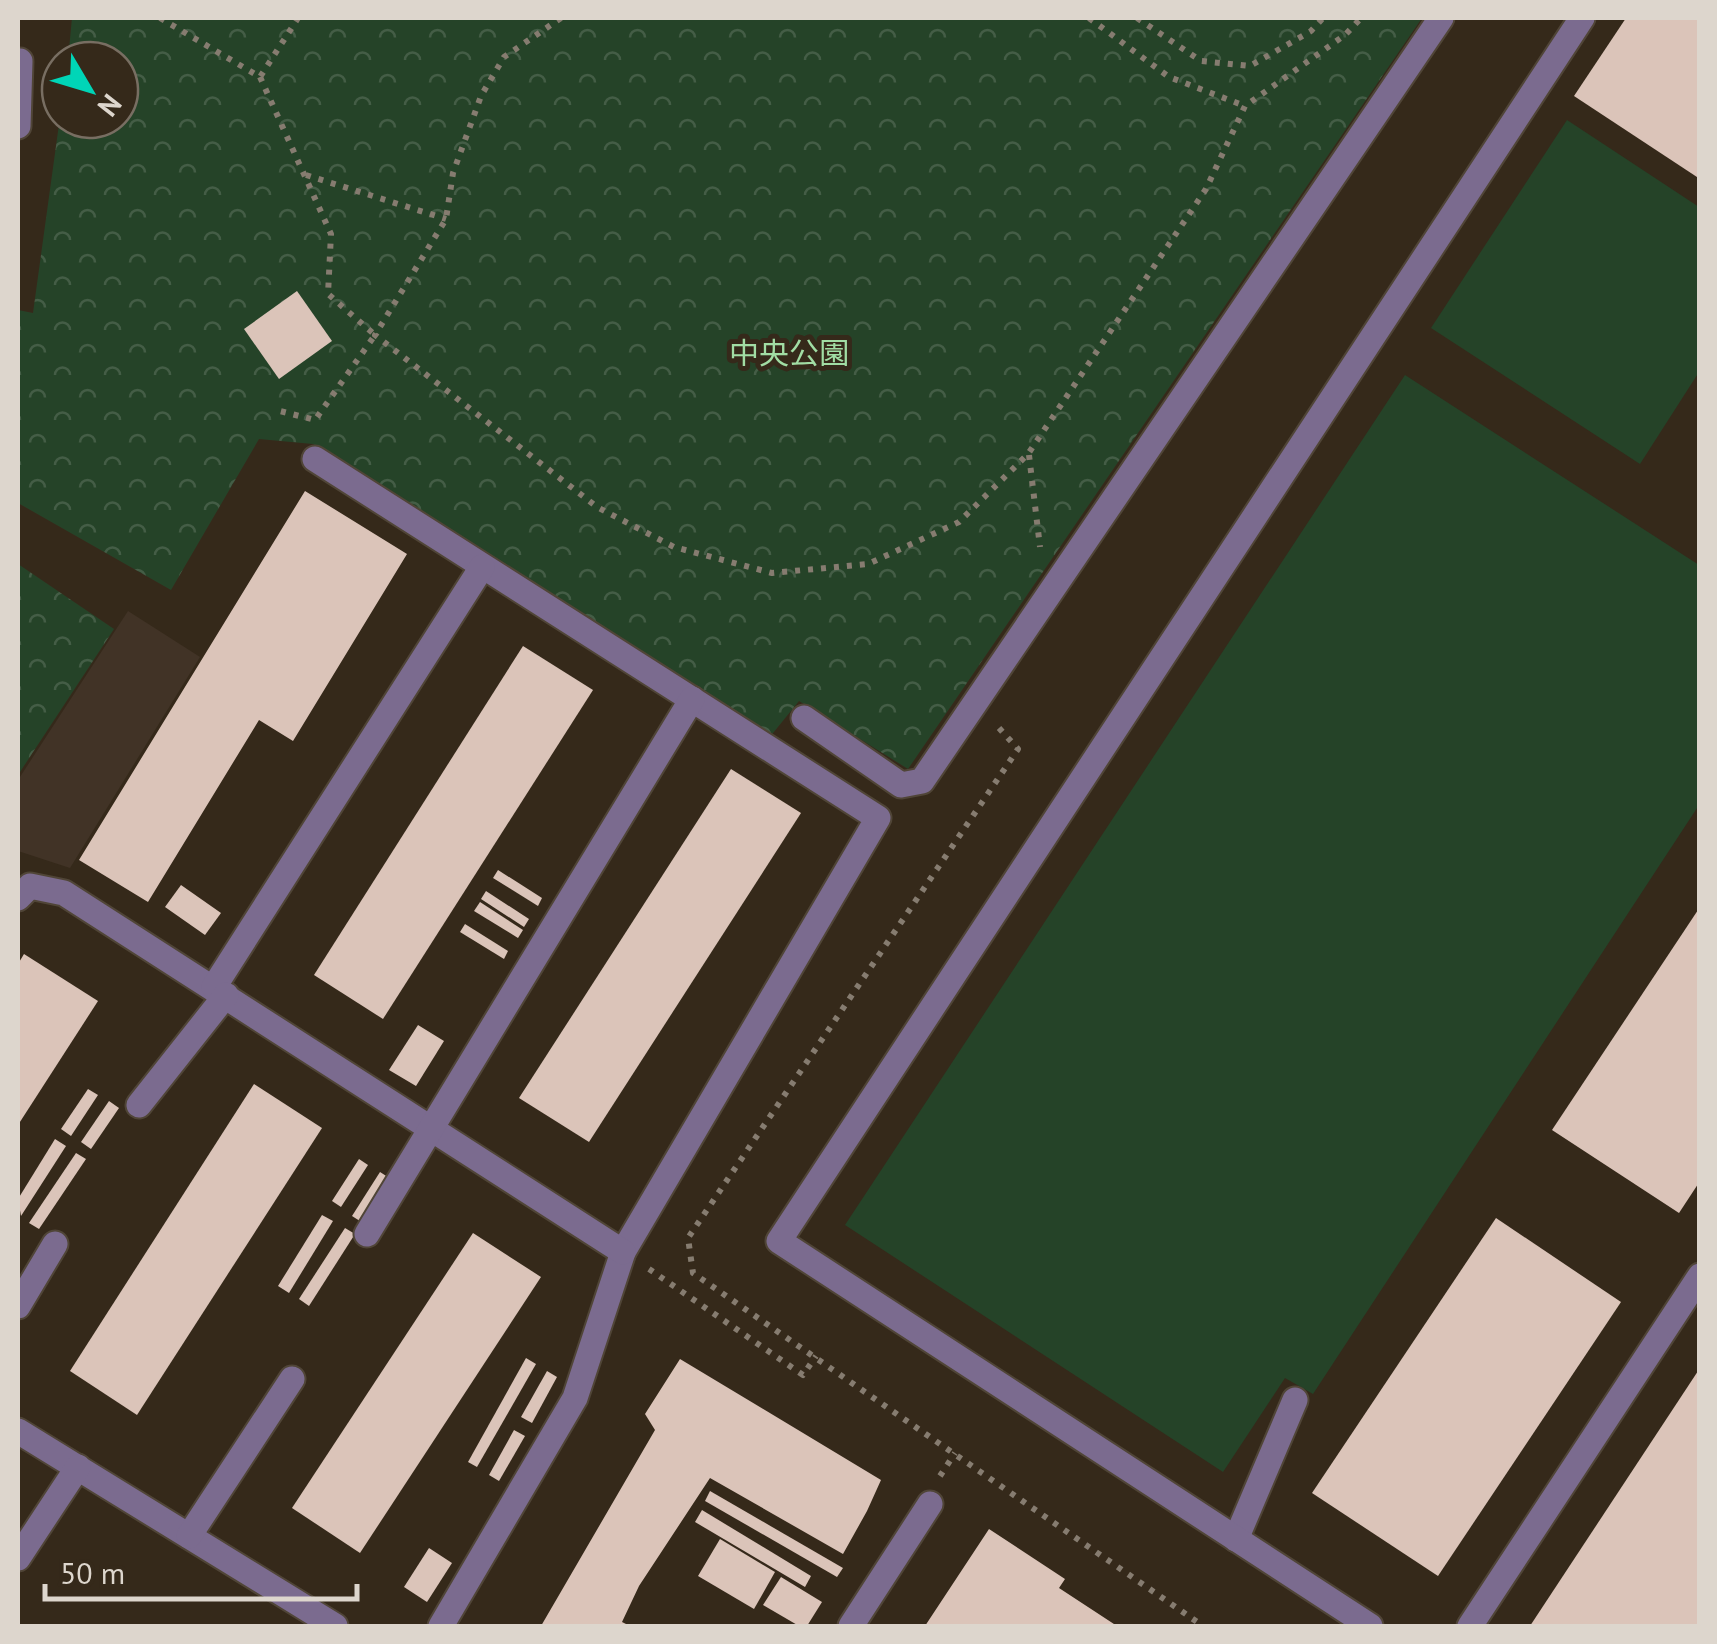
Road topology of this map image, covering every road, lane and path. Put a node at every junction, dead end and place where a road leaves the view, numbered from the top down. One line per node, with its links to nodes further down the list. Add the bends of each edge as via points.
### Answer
1 (160, 18): 11 (path)
2 (298, 18): 11 (path)
3 (560, 18): 15 (path, via 504,58 481,96)
4 (1089, 18): 12 (path, via 1169,77)
5 (1137, 18): 6 (path, via 1201,61 1250,66)
6 (1323, 18)
7 (1361, 18): 12 (path)
8 (1441, 18): 21 (street)
9 (1582, 18): 41 (street, via 780,1241)
10 (20, 61): 13 (street)
11 (260, 78): 14 (path)
12 (1245, 106): 18 (path, via 1206,188)
13 (18, 126)
14 (306, 175): 15 (path); 16 (path, via 331,234 328,294)
15 (446, 219): 16 (path)
16 (374, 335): 17 (path, via 315,420); 18 (path, via 597,507 674,547 772,573 868,564 959,522)
17 (276, 410)
18 (1028, 454): 21 (path)
19 (315, 460): 20 (street)
20 (482, 566): 22 (street); 26 (street)
21 (1046, 595): 23 (street)
22 (692, 698): 28 (street); 31 (street, via 878,818)
23 (977, 699): 24 (street, via 922,780 901,785); 34 (path, via 1018,749 688,1238 693,1272)
24 (804, 718)
25 (22, 888): 26 (street, via 64,894)
26 (220, 991): 27 (street); 28 (street)
27 (139, 1106)
28 (433, 1128): 29 (street); 31 (street)
29 (367, 1234)
30 (55, 1244): 33 (street)
31 (623, 1252): 34 (path, via 803,1374); 44 (street, via 576,1398)
32 (1700, 1276): 48 (street)
33 (18, 1306)
34 (816, 1356): 46 (path)
35 (292, 1379): 40 (street)
36 (1296, 1400): 41 (street)
37 (18, 1431): 38 (street)
38 (78, 1467): 40 (street); 42 (street)
39 (930, 1504): 45 (street)
40 (189, 1536): 43 (street)
41 (1236, 1539): 47 (street)
42 (18, 1558)
43 (335, 1626)
44 (442, 1626)
45 (851, 1626)
46 (1203, 1626)
47 (1370, 1626)
48 (1470, 1626)

